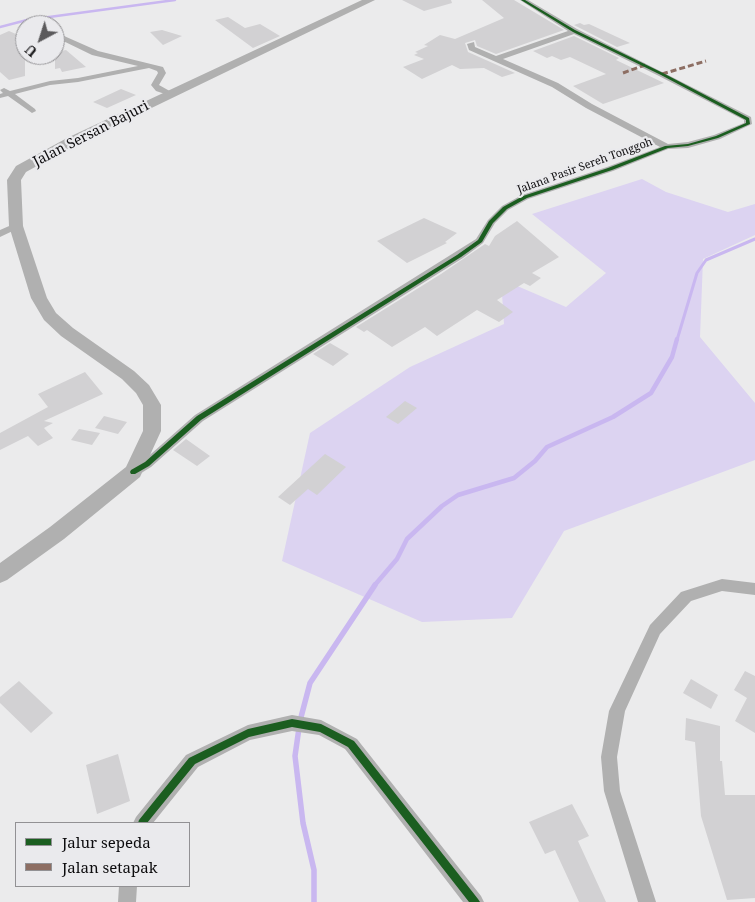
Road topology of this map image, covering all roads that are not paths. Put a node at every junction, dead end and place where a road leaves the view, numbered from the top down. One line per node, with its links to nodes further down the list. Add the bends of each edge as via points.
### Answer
1 (370, 0): 9 (main road, Jalan Sersan Bajuri)
2 (523, 0): 3 (street, Jalana Pasir Sereh Tonggoh)
3 (574, 30): 6 (street); 12 (street, Jalana Pasir Sereh Tonggoh, via 749,122 747,126 717,137)
4 (65, 39): 7 (street, via 95,53)
5 (471, 44): 6 (street, via 472,48)
6 (496, 59): 12 (street, via 555,85)
7 (149, 66): 9 (street, via 160,69 162,73 155,85); 10 (street, via 50,83)
8 (0, 87): 10 (street)
9 (171, 94): 13 (main road, Jalan Sersan Bajuri, via 72,140 21,169 14,180)
10 (4, 95): 11 (street)
11 (32, 111)
12 (667, 147): 15 (street, Jalana Pasir Sereh Tonggoh, via 525,197 505,208 491,222 480,241 459,256 206,413 148,464)
13 (10, 224): 14 (street); 15 (main road, Jalan Sersan Bajuri, via 39,298 50,316 66,332 128,375 143,389 152,405 152,431)
14 (0, 234)
15 (133, 472): 16 (main road, Jalan Sersan Bajuri)
16 (0, 574)
17 (755, 589): 22 (street, via 722,584 686,596 655,630 617,711 609,757 612,791)
18 (143, 822): 21 (street, via 192,761 248,732 292,723 321,728 351,744)
19 (128, 887): 20 (street)
20 (126, 902)
21 (475, 902)
22 (648, 902)

